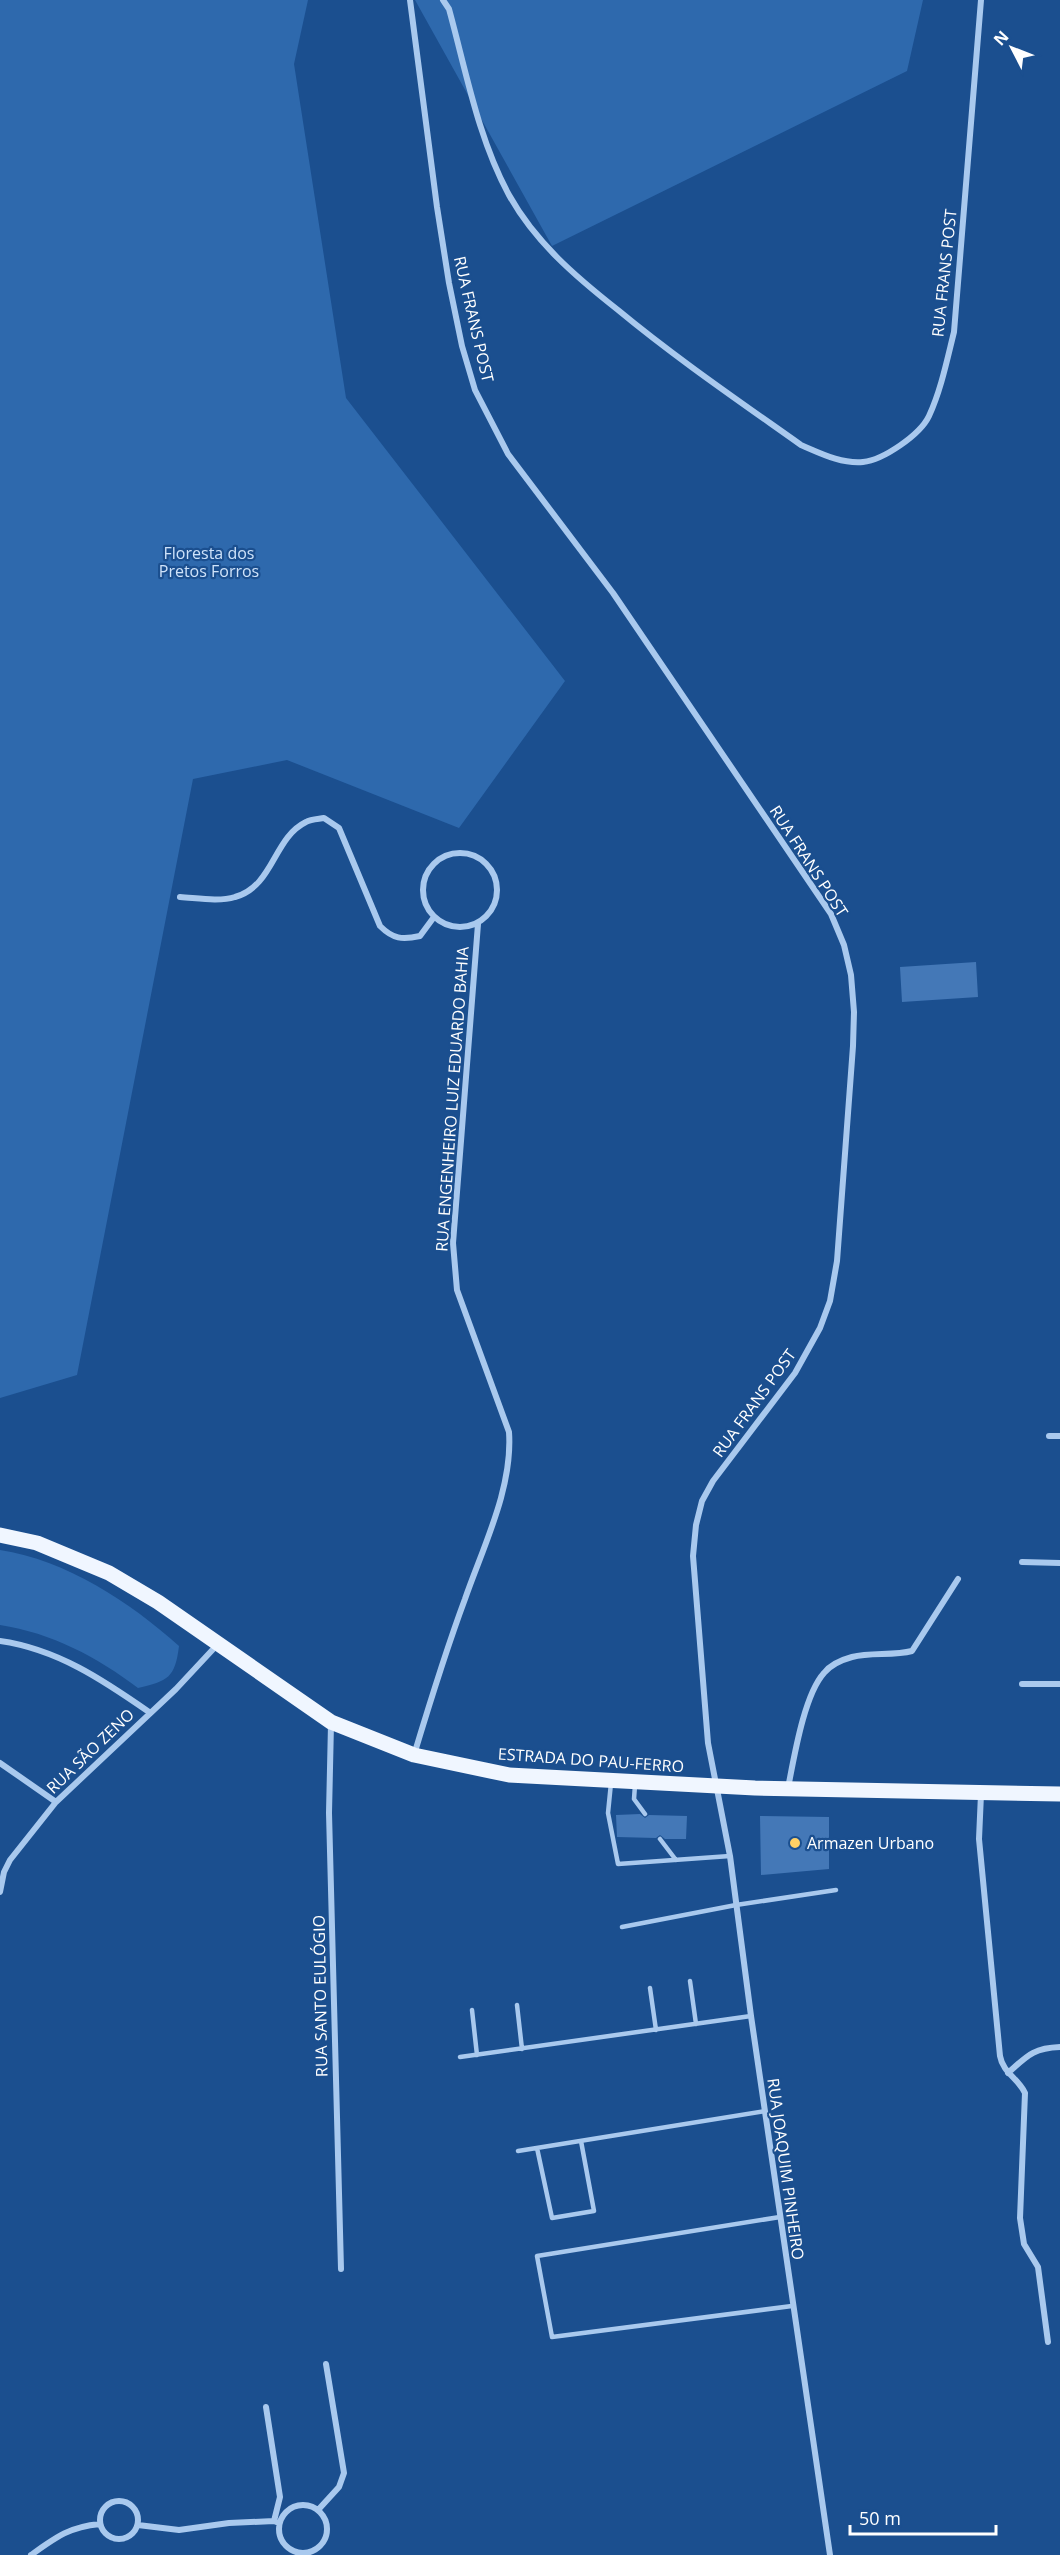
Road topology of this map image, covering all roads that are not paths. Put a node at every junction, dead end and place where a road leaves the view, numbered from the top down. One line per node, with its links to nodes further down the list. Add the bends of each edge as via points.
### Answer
1 (411, 0): 23 (street, RUA FRANS POST, via 449,283 476,390 508,454 613,593 831,914 851,975 853,1046 837,1261 830,1301 809,1351 713,1481 702,1501 696,1525 693,1556 708,1743)
2 (442, 0): 3 (street, RUA FRANS POST, via 448,9 493,162 510,197 536,235 569,270 644,331 801,445 830,458 863,462 913,436 928,418 954,332)
3 (981, 0)
4 (180, 897): 5 (street, via 234,898 252,890 267,873 288,836 307,822 324,818 339,828 372,911 390,937 420,936)
5 (434, 917): 6 (street, via 454,927); 6 (street, via 423,897 427,874 443,857 466,853 487,864 497,884 494,907)
6 (478, 924): 19 (street, RUA ENGENHEIRO LUIZ EDUARDO BAHIA, via 453,1243 457,1290 510,1432 510,1448 499,1501)
7 (1049, 1436): 8 (street)
8 (1060, 1436)
9 (0, 1535): 14 (main road, ESTRADA DO PAU-FERRO, via 37,1544 109,1573)
10 (1022, 1562): 11 (street)
11 (1060, 1563)
12 (958, 1579): 24 (street, via 912,1650 855,1656 839,1661 823,1674 811,1694)
13 (0, 1641): 17 (street, via 47,1652 113,1687)
14 (219, 1642): 17 (street, RUA SÃO ZENO); 18 (main road, ESTRADA DO PAU-FERRO)
15 (1022, 1684): 16 (street)
16 (1060, 1684)
17 (149, 1712): 27 (street, RUA SÃO ZENO)
18 (331, 1722): 19 (main road, ESTRADA DO PAU-FERRO); 53 (street, RUA SANTO EULÓGIO, via 329,1813)
19 (414, 1755): 21 (main road, ESTRADA DO PAU-FERRO, via 509,1775)
20 (0, 1763): 27 (street)
21 (611, 1780): 22 (main road, ESTRADA DO PAU-FERRO); 31 (lane, via 608,1813 616,1862 620,1865)
22 (636, 1782): 23 (main road, ESTRADA DO PAU-FERRO); 28 (lane, via 634,1799)
23 (716, 1786): 24 (main road, ESTRADA DO PAU-FERRO); 30 (street, RUA JOAQUIM PINHEIRO)
24 (788, 1789): 25 (main road, ESTRADA DO PAU-FERRO)
25 (981, 1794): 26 (main road, ESTRADA DO PAU-FERRO); 47 (street, via 981,1862 1000,2056)
26 (1060, 1794)
27 (56, 1802): 33 (street, RUA SÃO ZENO, via 10,1860)
28 (645, 1814)
29 (660, 1839): 31 (lane)
30 (730, 1856): 31 (lane); 34 (street, RUA JOAQUIM PINHEIRO)
31 (676, 1860)
32 (836, 1890): 34 (lane)
33 (0, 1892)
34 (736, 1905): 35 (lane); 40 (street, RUA JOAQUIM PINHEIRO)
35 (622, 1927)
36 (690, 1981): 41 (lane)
37 (650, 1988): 42 (lane)
38 (517, 2005): 44 (lane)
39 (471, 2010): 45 (lane)
40 (751, 2016): 41 (lane); 48 (street, RUA JOAQUIM PINHEIRO)
41 (696, 2024): 42 (lane)
42 (656, 2030): 44 (lane)
43 (1060, 2047): 47 (street, via 1037,2049)
44 (522, 2049): 45 (lane)
45 (477, 2055): 46 (lane)
46 (460, 2057)
47 (1008, 2073): 55 (street, via 1020,2081 1025,2093 1020,2218 1024,2244 1038,2267)
48 (765, 2111): 49 (lane); 52 (street, RUA JOAQUIM PINHEIRO)
49 (581, 2140): 50 (lane); 50 (lane, via 594,2211 552,2218)
50 (537, 2148): 51 (lane)
51 (518, 2151)
52 (780, 2217): 54 (street, RUA JOAQUIM PINHEIRO); 54 (lane, via 537,2256 552,2337)
53 (340, 2269)
54 (792, 2306): 64 (street, RUA JOAQUIM PINHEIRO)
55 (1048, 2342)
56 (326, 2364): 58 (street, via 344,2473 339,2487)
57 (266, 2407): 59 (street, via 280,2497)
58 (318, 2510): 59 (street, via 300,2505); 62 (street, via 327,2529)
59 (277, 2522): 61 (street, via 179,2530); 62 (street, via 285,2546 295,2552)
60 (100, 2524): 61 (street, via 104,2532 118,2539 134,2533); 61 (street, via 104,2507 120,2500 135,2508); 63 (street, via 63,2532)
61 (138, 2525)
62 (319, 2552)
63 (31, 2555)
64 (830, 2555)

